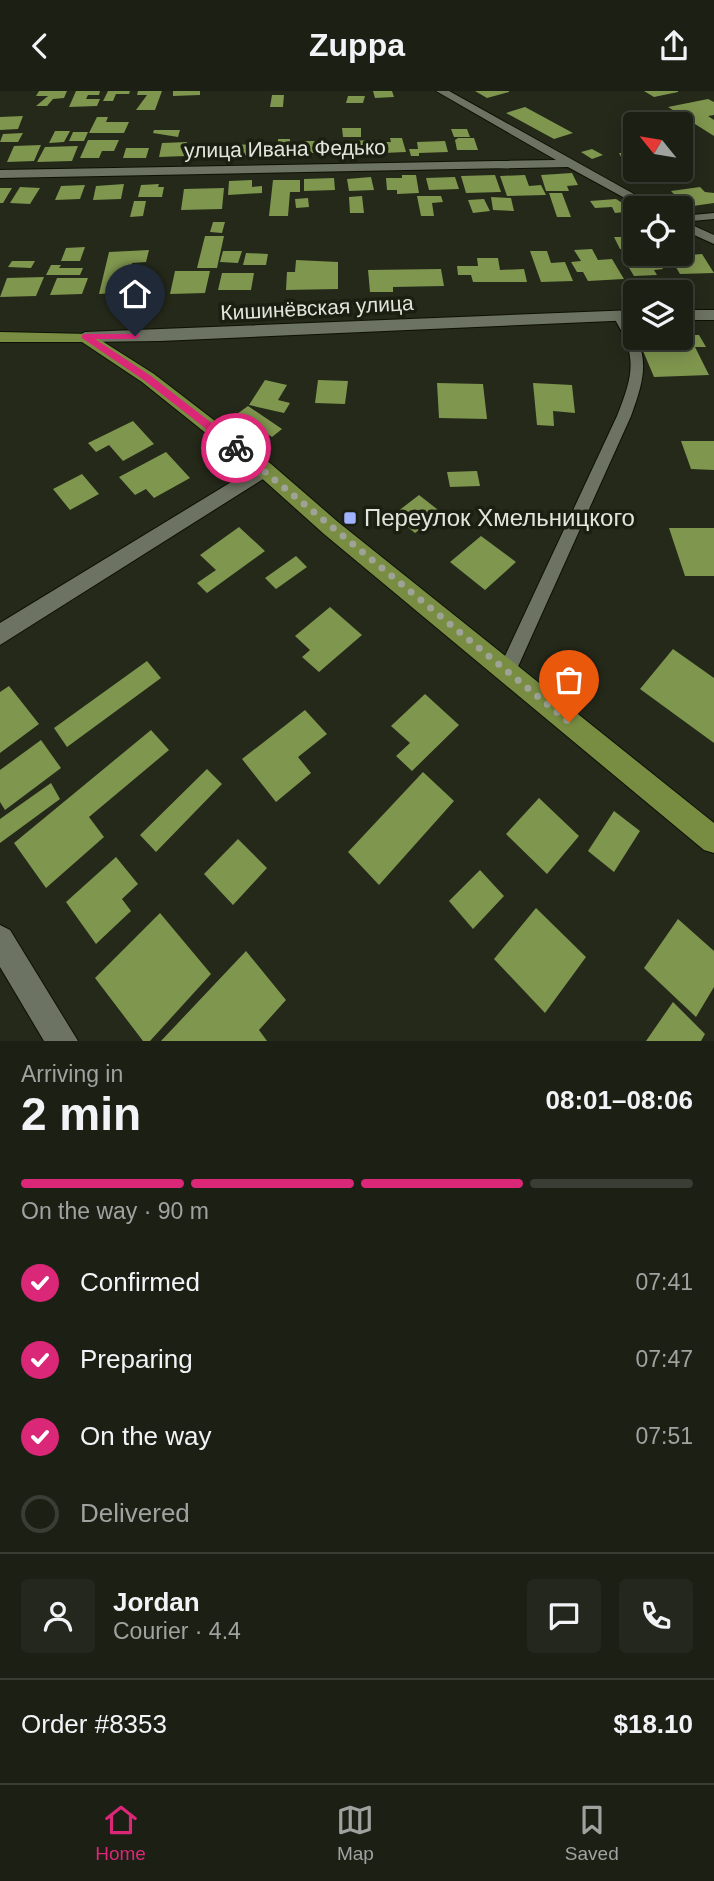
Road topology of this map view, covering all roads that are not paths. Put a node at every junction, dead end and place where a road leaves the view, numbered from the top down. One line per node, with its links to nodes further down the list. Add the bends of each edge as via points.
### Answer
1 (441, 91): 2 (street)
2 (570, 163): 3 (street, улица Ивана Федько); 4 (street)
3 (0, 174)
4 (630, 196)
5 (714, 216): 6 (lane)
6 (693, 220)
7 (693, 229): 8 (street)
8 (714, 240)
9 (618, 315): 10 (street, Кишинёвская улица); 14 (street, Кишинёвская улица); 17 (lane, via 634,337 640,374)
10 (623, 315)
11 (693, 315): 12 (street)
12 (714, 315)
13 (0, 337): 14 (main road, Кишинёвская улица)
14 (85, 337): 15 (main road, via 148,379)
15 (264, 469): 16 (street); 17 (main road)
16 (0, 635)
17 (507, 671): 18 (main road)
18 (714, 841)
19 (0, 940): 20 (street)
20 (62, 1041)

